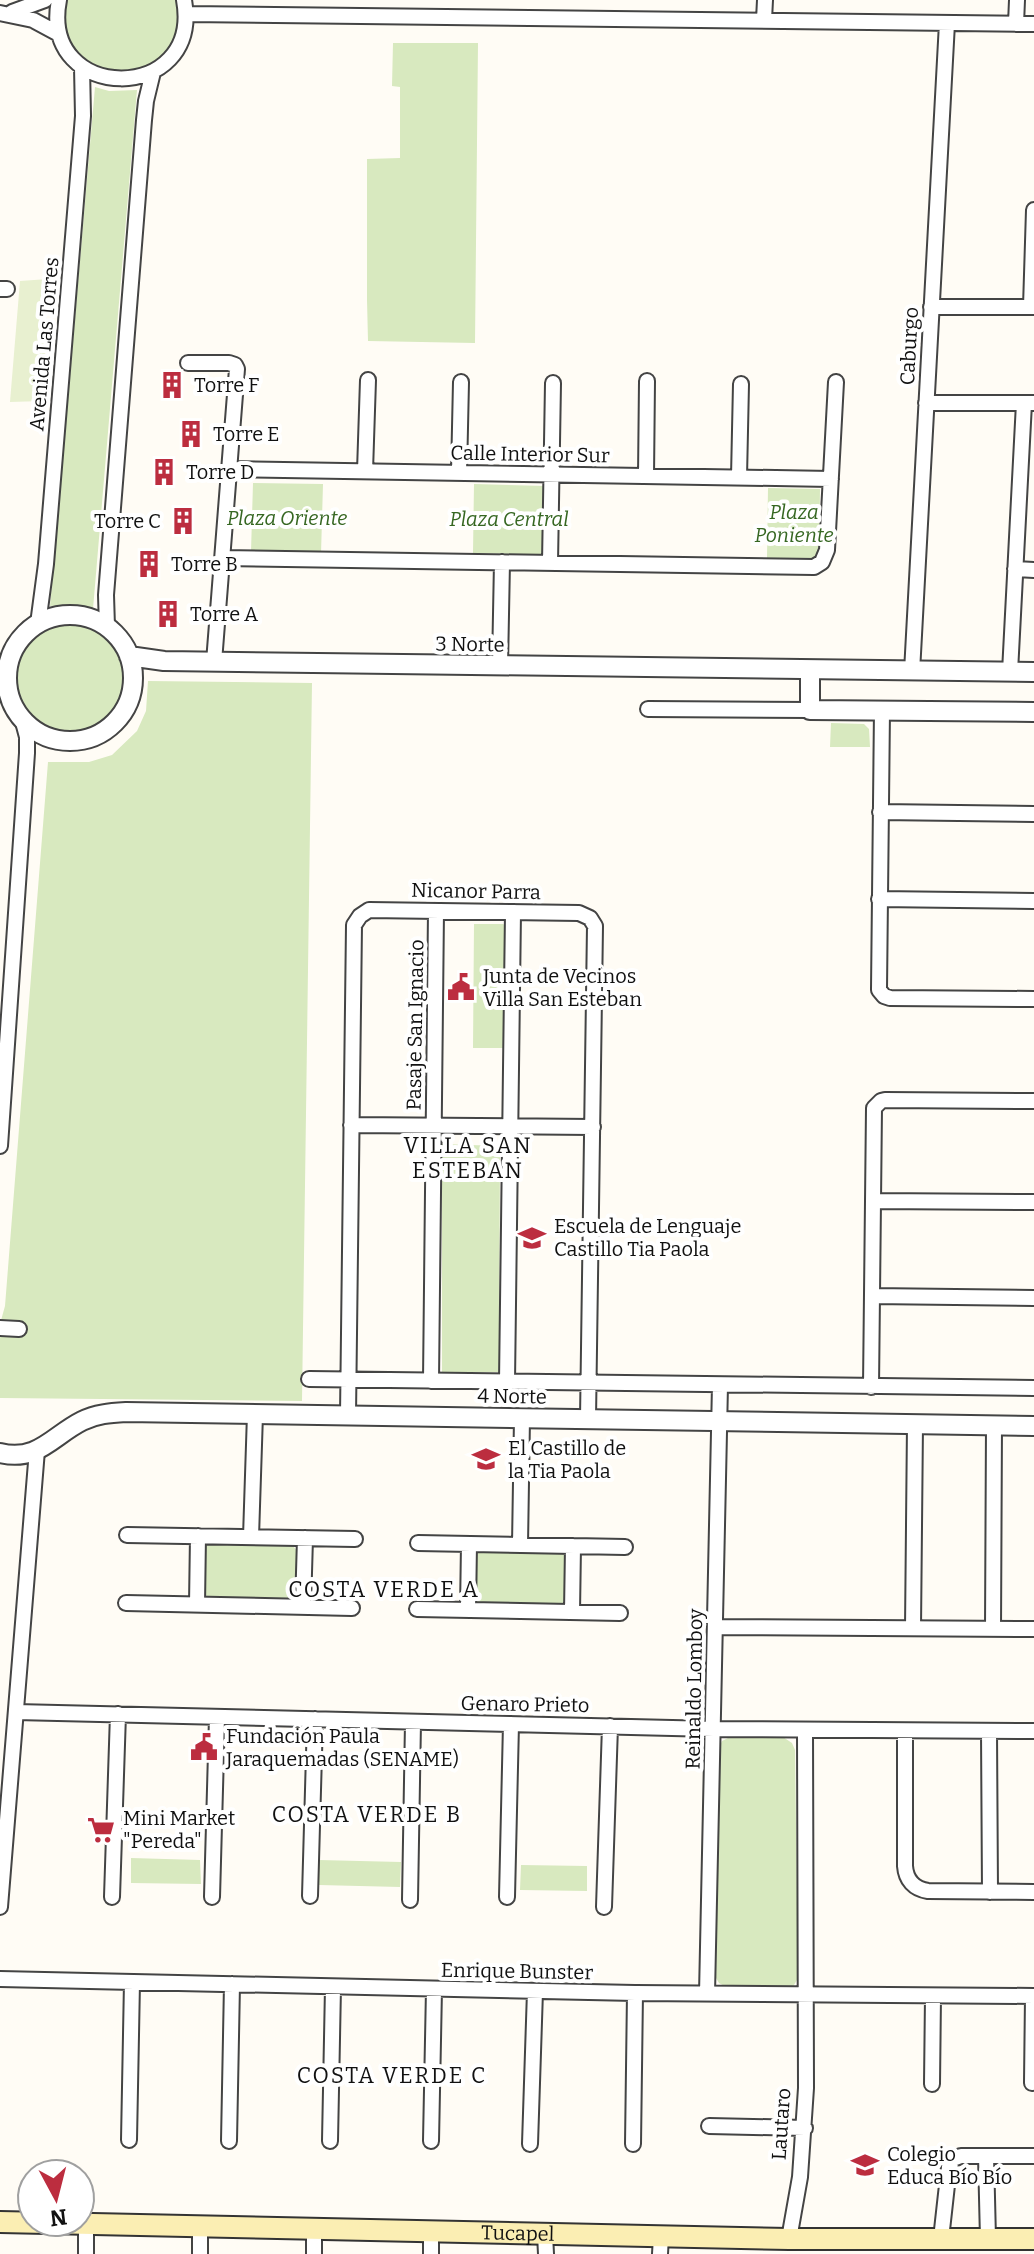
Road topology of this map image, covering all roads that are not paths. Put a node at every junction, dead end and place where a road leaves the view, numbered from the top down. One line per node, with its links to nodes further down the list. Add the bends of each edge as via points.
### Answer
1 (45, 0): 6 (street)
2 (59, 0): 11 (street)
3 (765, 0): 7 (street)
4 (1017, 0): 9 (street)
5 (186, 7): 7 (street); 13 (street, via 178,48)
6 (4, 13): 11 (street)
7 (764, 20): 8 (street)
8 (947, 23): 9 (street); 15 (street, Caburgo)
9 (1016, 24): 10 (street)
10 (1034, 24)
11 (59, 34): 12 (street)
12 (82, 67): 13 (street, via 117,80); 39 (street, Avenida Las Torres, via 83,116)
13 (153, 72): 40 (street, via 144,120)
14 (1034, 210): 16 (street)
15 (931, 307): 16 (street); 24 (street, Caburgo)
16 (1032, 307)
17 (188, 363): 26 (street, via 229,363 237,369)
18 (368, 380): 27 (street)
19 (647, 381): 30 (street)
20 (461, 382): 28 (street)
21 (836, 382): 32 (street)
22 (553, 383): 29 (street)
23 (741, 384): 31 (street)
24 (926, 403): 25 (street); 47 (street, Caburgo)
25 (1029, 403): 33 (street)
26 (229, 469): 27 (street, Calle Interior Sur); 34 (street)
27 (365, 471): 28 (street, Calle Interior Sur)
28 (459, 473): 29 (street, Calle Interior Sur)
29 (552, 474): 30 (street, Calle Interior Sur); 36 (street)
30 (646, 476): 31 (street, Calle Interior Sur)
31 (739, 477): 32 (street, Calle Interior Sur)
32 (831, 479): 36 (street, via 827,550 822,562 809,567)
33 (1026, 496): 37 (street)
34 (222, 558): 35 (street); 44 (street)
35 (502, 562): 36 (street); 45 (street)
36 (550, 563)
37 (1015, 569): 38 (street); 48 (street)
38 (1034, 570)
39 (38, 624): 40 (street, via 67,615); 41 (street)
40 (107, 627): 43 (street)
41 (18, 641): 42 (street); 54 (street, via 6,670)
42 (0, 650)
43 (129, 656): 44 (street, 3 Norte); 54 (street, via 130,698 105,731 63,742 36,732)
44 (214, 662): 45 (street, 3 Norte)
45 (500, 666): 46 (street, 3 Norte)
46 (810, 671): 47 (street, 3 Norte); 51 (street)
47 (912, 672): 48 (street, 3 Norte)
48 (1010, 672): 49 (street, 3 Norte)
49 (1034, 672)
50 (648, 709): 51 (street)
51 (810, 710): 52 (street)
52 (882, 710): 53 (street); 55 (street)
53 (1034, 712)
54 (13, 713): 67 (street, via 27,753)
55 (880, 812): 56 (street); 57 (street)
56 (1034, 814)
57 (879, 899): 58 (street); 61 (street, via 877,987 884,996)
58 (1034, 901)
59 (436, 911): 60 (street, Nicanor Parra); 63 (street, Nicanor Parra, via 369,910 354,925); 64 (street, Pasaje San Ignacio)
60 (513, 912): 65 (street); 66 (street, Nicanor Parra, via 579,913 595,926)
61 (1034, 999)
62 (1034, 1101): 68 (street, via 881,1101 873,1113)
63 (351, 1125): 64 (street); 75 (street, Nicanor Parra)
64 (434, 1125): 65 (street); 76 (street, Pasaje San Ignacio)
65 (510, 1126): 66 (street); 77 (street)
66 (593, 1127): 78 (street, Nicanor Parra)
67 (0, 1146)
68 (873, 1201): 69 (street); 70 (street)
69 (1034, 1202)
70 (872, 1296): 71 (street); 80 (street)
71 (1034, 1298)
72 (0, 1328): 73 (street)
73 (19, 1329)
74 (309, 1379): 75 (street, 4 Norte)
75 (348, 1380): 76 (street, 4 Norte); 83 (street, Nicanor Parra)
76 (431, 1381): 77 (street, 4 Norte)
77 (507, 1382): 78 (street, 4 Norte)
78 (589, 1383): 79 (street, 4 Norte); 85 (street, Nicanor Parra)
79 (720, 1385): 80 (street, 4 Norte); 86 (street, Reinaldo Lomboy)
80 (871, 1387): 81 (street, 4 Norte)
81 (1034, 1388)
82 (255, 1414): 83 (street, 4 Norte); 90 (street, 4 Norte, via 112,1413 85,1419); 94 (street)
83 (348, 1415): 84 (street, 4 Norte)
84 (522, 1418): 85 (street, 4 Norte); 99 (street)
85 (588, 1419): 86 (street, 4 Norte)
86 (720, 1421): 87 (street, 4 Norte); 110 (street, Reinaldo Lomboy)
87 (915, 1424): 88 (street, 4 Norte); 111 (street)
88 (994, 1425): 89 (street, 4 Norte); 112 (street)
89 (1034, 1426)
90 (37, 1450): 91 (street, 4 Norte); 114 (street)
91 (0, 1453)
92 (127, 1535): 93 (street)
93 (198, 1536): 94 (street); 103 (street)
94 (251, 1537): 95 (street)
95 (305, 1538): 96 (street); 104 (street)
96 (355, 1539)
97 (418, 1543): 98 (street)
98 (469, 1544): 99 (street); 107 (street)
99 (520, 1545): 100 (street)
100 (573, 1546): 101 (street); 108 (street)
101 (625, 1547)
102 (126, 1603): 103 (street)
103 (197, 1604): 104 (street)
104 (303, 1607): 105 (street)
105 (352, 1608)
106 (417, 1609): 107 (street)
107 (468, 1610): 108 (street)
108 (572, 1612): 109 (street)
109 (620, 1613)
110 (715, 1627): 111 (street); 121 (street, Reinaldo Lomboy)
111 (913, 1628): 112 (street)
112 (993, 1629): 113 (street)
113 (1034, 1629)
114 (16, 1712): 115 (street, Genaro Prieto); 133 (street)
115 (118, 1714): 116 (street, Genaro Prieto); 129 (street)
116 (217, 1717): 117 (street, Genaro Prieto); 130 (street)
117 (315, 1719): 118 (street, Genaro Prieto); 128 (street)
118 (413, 1722): 119 (street, Genaro Prieto); 132 (street)
119 (511, 1724): 120 (street, Genaro Prieto); 131 (street)
120 (610, 1726): 121 (street, Genaro Prieto); 134 (street)
121 (713, 1729): 122 (street, Genaro Prieto); 142 (street, Reinaldo Lomboy)
122 (805, 1730): 123 (street, Genaro Prieto); 143 (street, Lautaro)
123 (905, 1731): 124 (street, Genaro Prieto); 126 (street, via 908,1879 922,1891)
124 (989, 1731): 125 (street, Genaro Prieto); 126 (street)
125 (1034, 1731)
126 (990, 1892): 127 (street)
127 (1034, 1892)
128 (310, 1896)
129 (112, 1897)
130 (212, 1897)
131 (507, 1897)
132 (410, 1900)
133 (0, 1907)
134 (604, 1907)
135 (0, 1979): 136 (street, Enrique Bunster)
136 (132, 1982): 137 (street, Enrique Bunster); 150 (street)
137 (232, 1984): 138 (street, Enrique Bunster); 151 (street)
138 (333, 1987): 139 (street, Enrique Bunster); 152 (street)
139 (434, 1989): 140 (street, Enrique Bunster); 153 (street)
140 (535, 1991): 141 (street, Enrique Bunster); 154 (street)
141 (635, 1993): 142 (street, Enrique Bunster); 155 (street)
142 (707, 1994): 143 (street, Enrique Bunster)
143 (807, 1995): 144 (street, Enrique Bunster); 149 (street, Lautaro)
144 (933, 1996): 145 (street, Enrique Bunster); 147 (street)
145 (1033, 1996): 146 (street)
146 (1032, 2083)
147 (932, 2084)
148 (709, 2126): 149 (street)
149 (805, 2128): 167 (street, Lautaro)
150 (129, 2140)
151 (229, 2141)
152 (330, 2141)
153 (431, 2141)
154 (530, 2144)
155 (633, 2144)
156 (986, 2156): 157 (street); 162 (street, via 957,2156 950,2162); 163 (street)
157 (1034, 2156)
158 (96, 2224): 159 (main road, Tucapel)
159 (200, 2226): 160 (main road, Tucapel); 168 (street)
160 (314, 2229): 161 (main road, Tucapel); 169 (street)
161 (431, 2231): 165 (main road, Tucapel); 170 (street)
162 (941, 2239): 163 (main road, Tucapel); 167 (main road, Tucapel)
163 (988, 2239): 164 (main road, Tucapel)
164 (1034, 2239)
165 (546, 2244): 166 (main road, Tucapel)
166 (661, 2245): 167 (main road, Tucapel)
167 (787, 2246)
168 (200, 2254)
169 (314, 2254)
170 (431, 2254)

